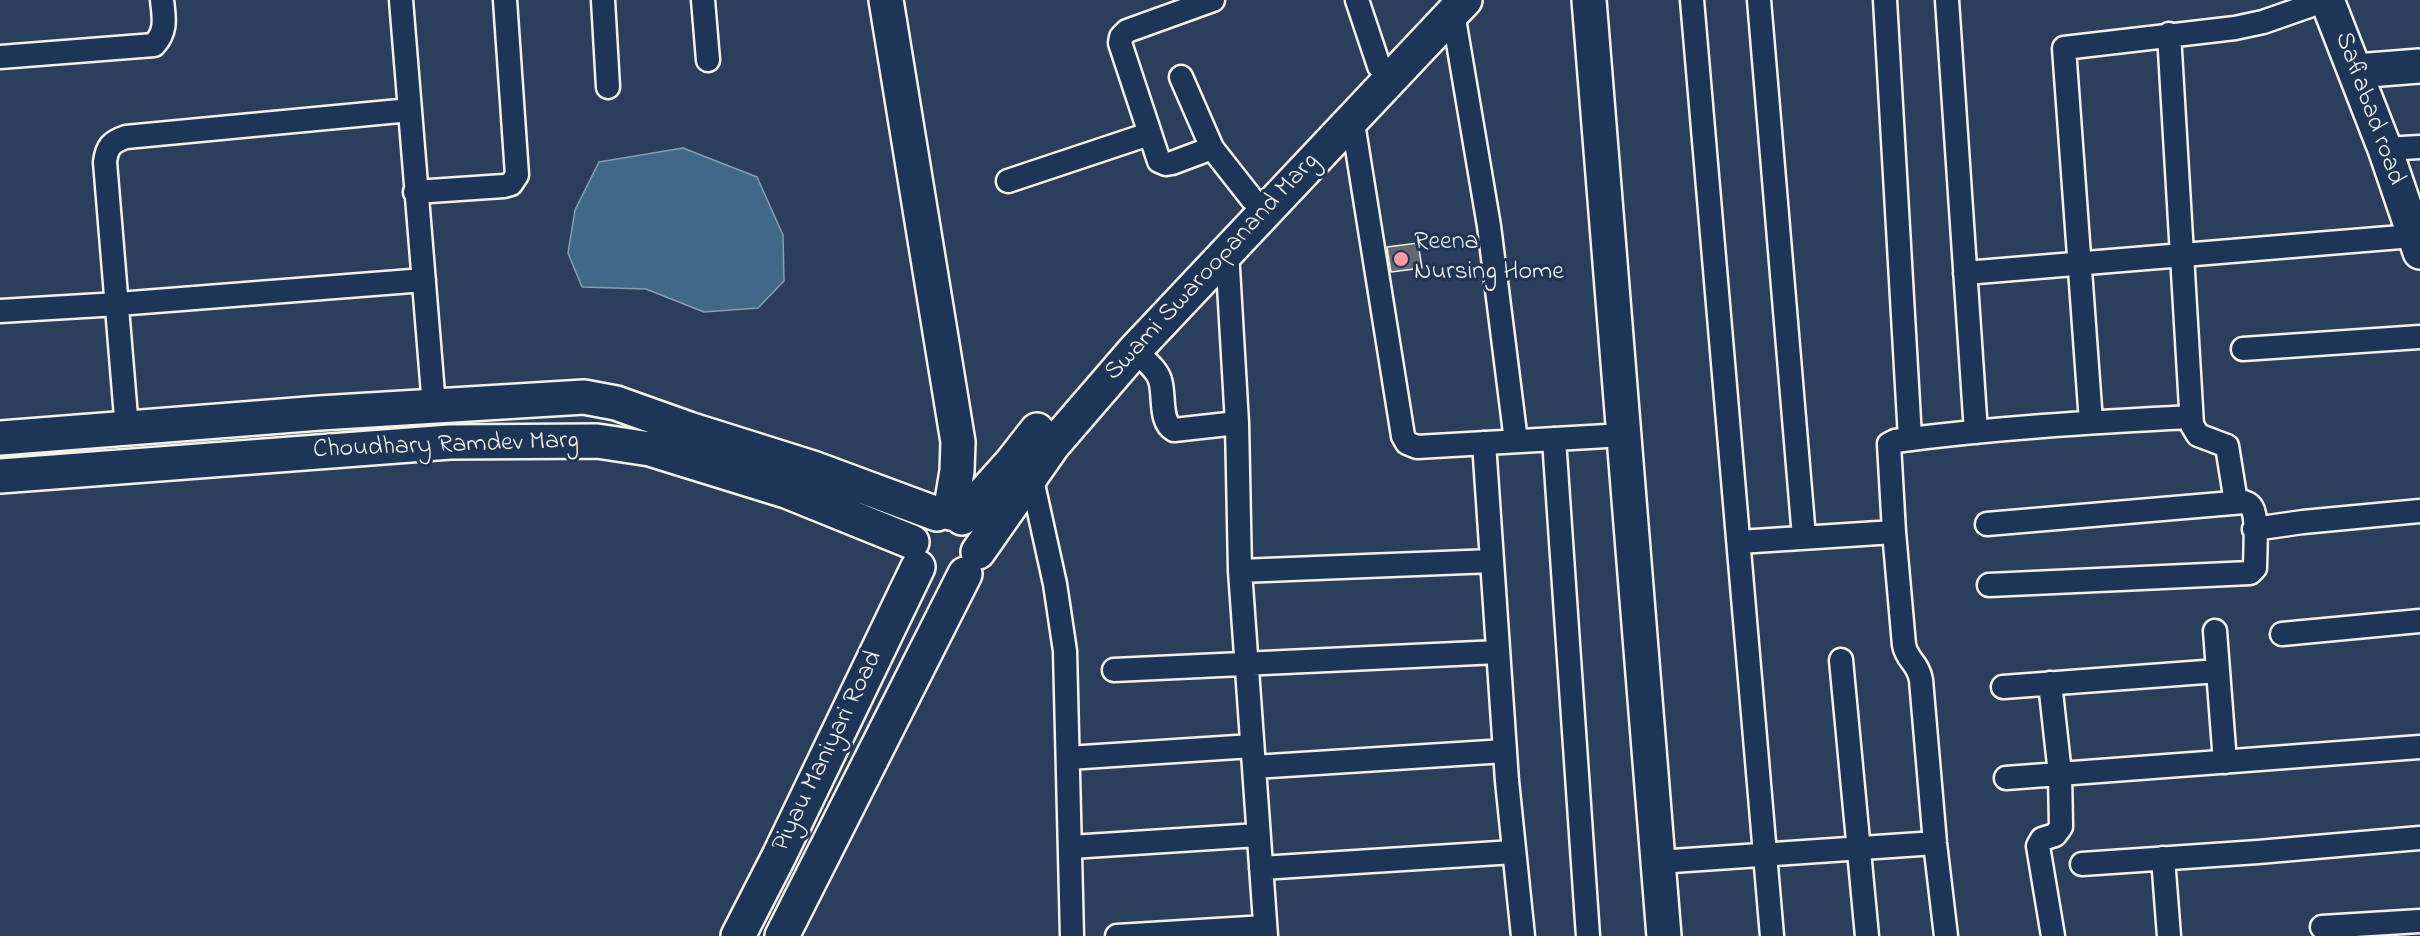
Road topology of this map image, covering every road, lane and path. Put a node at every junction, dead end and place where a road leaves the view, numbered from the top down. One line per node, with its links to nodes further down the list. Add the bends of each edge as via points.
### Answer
1 (162, 0): 17 (street, via 165,27 154,45)
2 (401, 0): 24 (street)
3 (505, 0): 31 (street, via 517,175 504,186)
4 (603, 0): 23 (street)
5 (704, 0): 18 (street)
6 (886, 0): 60 (street, via 958,442)
7 (1213, 0): 26 (street, via 1127,31 1121,37 1122,53)
8 (1357, 0): 19 (street)
9 (1589, 0): 50 (street)
10 (1692, 0): 65 (street)
11 (1759, 0): 64 (street)
12 (1885, 0): 52 (street)
13 (1947, 0): 37 (street)
14 (2326, 0): 16 (street, via 2263,22); 21 (street, Safiabad road)
15 (1452, 4): 19 (street, Swami Swaroopanand Marg); 25 (street, Swami Swaroopanand Marg); 54 (street, via 1489,226)
16 (2169, 34): 35 (street); 36 (street, via 2064,48)
17 (0, 57)
18 (708, 60)
19 (1379, 66): 32 (street, Swami Swaroopanand Marg)
20 (2420, 66): 21 (street)
21 (2356, 71): 29 (street, Safiabad road)
22 (1181, 77): 28 (street)
23 (608, 87)
24 (410, 110): 31 (street); 39 (street, via 114,141 106,150 105,162)
25 (1352, 117): 34 (street, Swami Swaroopanand Marg); 55 (street, via 1403,436 1407,443 1417,447)
26 (1149, 134): 28 (street, via 1159,161 1166,164); 30 (street)
27 (2420, 147): 29 (street)
28 (1212, 148): 32 (street)
29 (2385, 149): 33 (street, Safiabad road)
30 (1008, 181)
31 (415, 192): 38 (street)
32 (1252, 199): 60 (street, Swami Swaroopanand Marg)
33 (2417, 244): 35 (street)
34 (1227, 251): 43 (street, Swami Swaroopanand Marg); 47 (street)
35 (2182, 255): 36 (street); 45 (street)
36 (2079, 263): 37 (street); 46 (street)
37 (1965, 273): 49 (street)
38 (424, 280): 39 (street); 44 (street)
39 (118, 304): 40 (street); 48 (street)
40 (0, 311)
41 (2420, 337): 42 (street)
42 (2243, 349)
43 (1135, 350): 47 (street, via 1158,376 1170,428); 56 (street, Swami Swaroopanand Marg)
44 (434, 406): 48 (street); 60 (street, via 584,397 616,403)
45 (2191, 417): 46 (street); 58 (street, via 2198,435 2227,446)
46 (2091, 422): 49 (street)
47 (1237, 423): 69 (street)
48 (127, 429): 51 (street)
49 (1976, 432): 52 (street)
50 (1624, 435): 53 (street); 96 (street)
51 (0, 438)
52 (1910, 438): 63 (street, via 1890,444)
53 (1554, 439): 54 (street); 108 (street)
54 (1516, 441): 55 (street)
55 (1484, 442): 67 (street)
56 (1031, 475): 68 (street, Swami Swaroopanand Marg); 84 (street, via 1063,632)
57 (0, 476): 66 (street, Choudhary Ramdev Marg, via 450,442 597,441 650,449 786,491)
58 (2236, 502): 61 (street); 62 (street, via 2250,504)
59 (2420, 511): 62 (street)
60 (950, 515): 66 (street, via 925,520 916,529); 68 (street, via 972,527 978,538)
61 (1987, 524)
62 (2254, 529): 70 (street, via 2255,568 2250,573)
63 (1894, 532): 64 (street); 90 (street, via 1904,645 1921,680)
64 (1804, 537): 65 (street)
65 (1738, 542): 94 (street)
66 (915, 554): 68 (street, via 928,576 940,580 953,579); 103 (street, Piyau Maniyari Road, via 779,856)
67 (1492, 561): 69 (street); 74 (street)
68 (972, 563): 104 (street, Piyau Maniyari Road)
69 (1240, 571): 76 (street)
70 (1989, 585)
71 (2420, 621): 73 (street)
72 (2214, 631): 78 (street)
73 (2282, 634)
74 (1498, 652): 76 (street); 82 (street)
75 (1841, 660): 91 (street)
76 (1246, 664): 77 (street); 83 (street)
77 (1114, 669)
78 (2218, 671): 79 (street); 85 (street)
79 (2050, 683): 80 (street); 86 (street)
80 (2003, 687)
81 (2420, 747): 85 (street)
82 (1505, 751): 83 (street); 93 (street)
83 (1253, 757): 84 (street); 88 (street)
84 (1068, 758): 92 (street)
85 (2225, 762): 86 (street)
86 (2060, 774): 87 (street); 113 (street, via 2061,827 2038,846)
87 (2006, 778)
88 (1258, 835): 92 (street); 98 (street)
89 (2420, 838): 95 (street)
90 (1935, 843): 91 (street); 112 (street)
91 (1860, 847): 94 (street); 111 (street)
92 (1071, 848): 105 (street)
93 (1514, 852): 98 (street); 107 (street)
94 (1766, 854): 96 (street); 110 (street)
95 (2163, 858): 97 (street); 114 (street)
96 (1658, 862): 109 (street)
97 (2082, 864)
98 (1261, 868): 102 (street)
99 (2420, 921): 101 (street)
100 (2322, 927): 101 (street)
101 (2381, 930)
102 (1266, 931): 106 (street)
103 (738, 936)
104 (782, 936)
105 (1072, 936)
106 (1117, 936)
107 (1523, 936)
108 (1588, 936)
109 (1658, 936)
110 (1773, 936)
111 (1867, 936)
112 (1946, 936)
113 (2053, 936)
114 (2169, 936)

